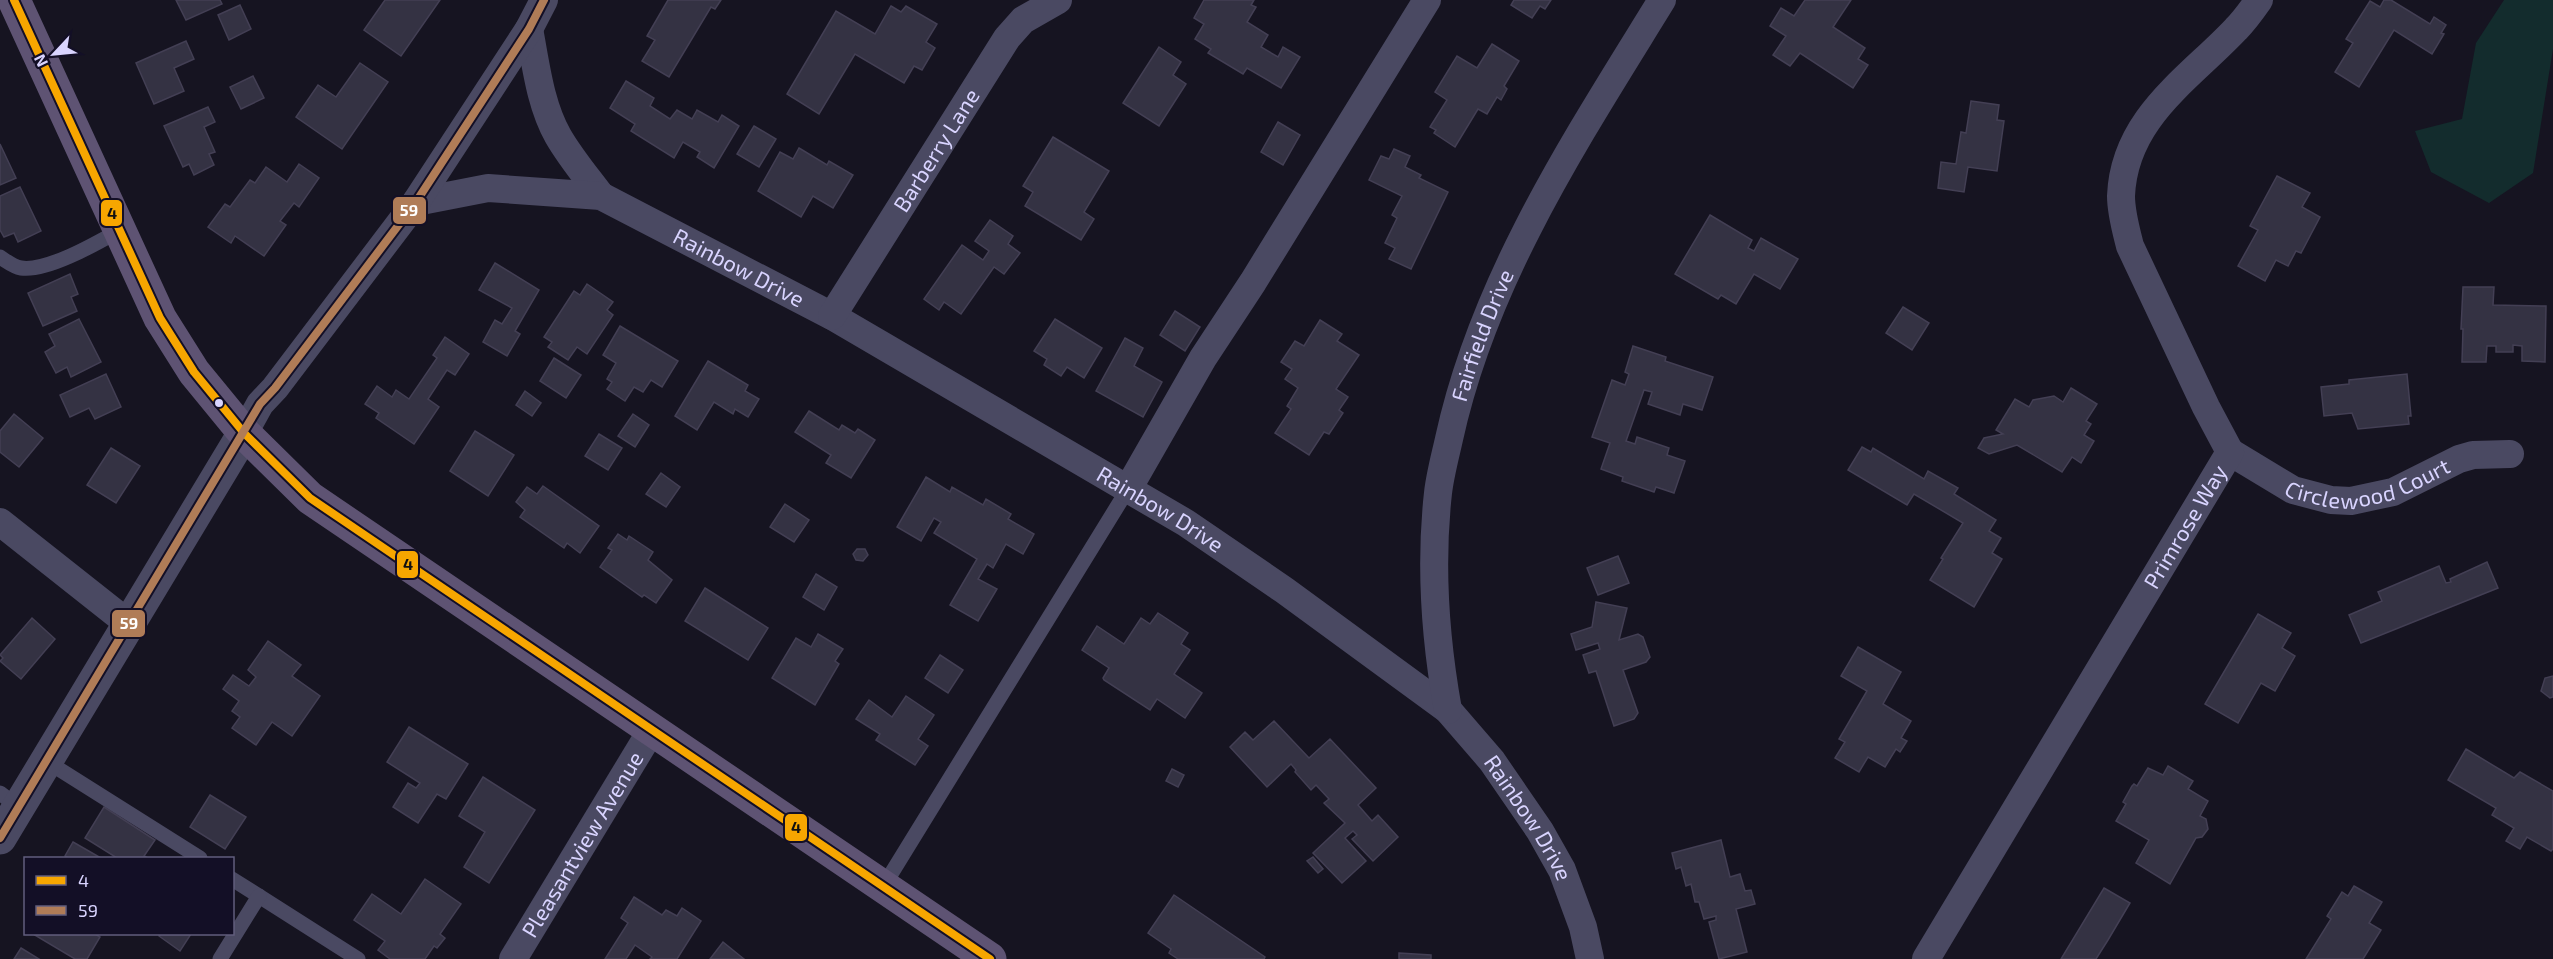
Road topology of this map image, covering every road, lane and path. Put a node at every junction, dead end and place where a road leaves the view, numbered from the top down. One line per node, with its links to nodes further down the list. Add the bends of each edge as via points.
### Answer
1 (14, 0): 9 (main road)
2 (1058, 0): 11 (street, Barberry Lane, via 1023,20 1007,38)
3 (1427, 0): 15 (street, via 1203,358)
4 (1662, 0): 18 (street, Fairfield Drive, via 1524,233 1488,312 1458,398 1438,490 1433,555 1439,660)
5 (2259, 0): 13 (street, Primrose Way, via 2236,29 2155,110 2136,142 2121,197 2130,246)
6 (537, 9): 7 (street, Rainbow Drive, via 546,108 557,135); 8 (street)
7 (601, 196): 8 (street, Rainbow Drive, via 489,188); 11 (street, Rainbow Drive)
8 (416, 202): 12 (street, via 260,404)
9 (120, 230): 10 (lane, via 50,264 20,268); 12 (main road, via 160,318 194,372)
10 (0, 257)
11 (832, 316): 15 (street, Rainbow Drive)
12 (244, 433): 17 (street); 19 (main road, via 310,498)
13 (2230, 452): 14 (street, Circlewood Court, via 2292,490 2351,501 2393,492 2473,454); 32 (street, Primrose Way)
14 (2510, 454)
15 (1128, 489): 18 (street, Rainbow Drive, via 1284,590); 25 (lane)
16 (0, 522): 17 (street)
17 (129, 624): 20 (street)
18 (1448, 710): 31 (street, Rainbow Drive, via 1492,761 1540,831 1565,880)
19 (651, 731): 25 (main road); 29 (street, Pleasantview Avenue)
20 (46, 761): 21 (street); 23 (lane)
21 (9, 800): 22 (street)
22 (0, 838)
23 (198, 857)
24 (234, 880): 26 (lane)
25 (883, 887): 30 (main road)
26 (258, 896): 27 (lane); 28 (lane)
27 (220, 959)
28 (358, 959)
29 (513, 959)
30 (990, 959)
31 (1590, 959)
32 (1926, 959)

